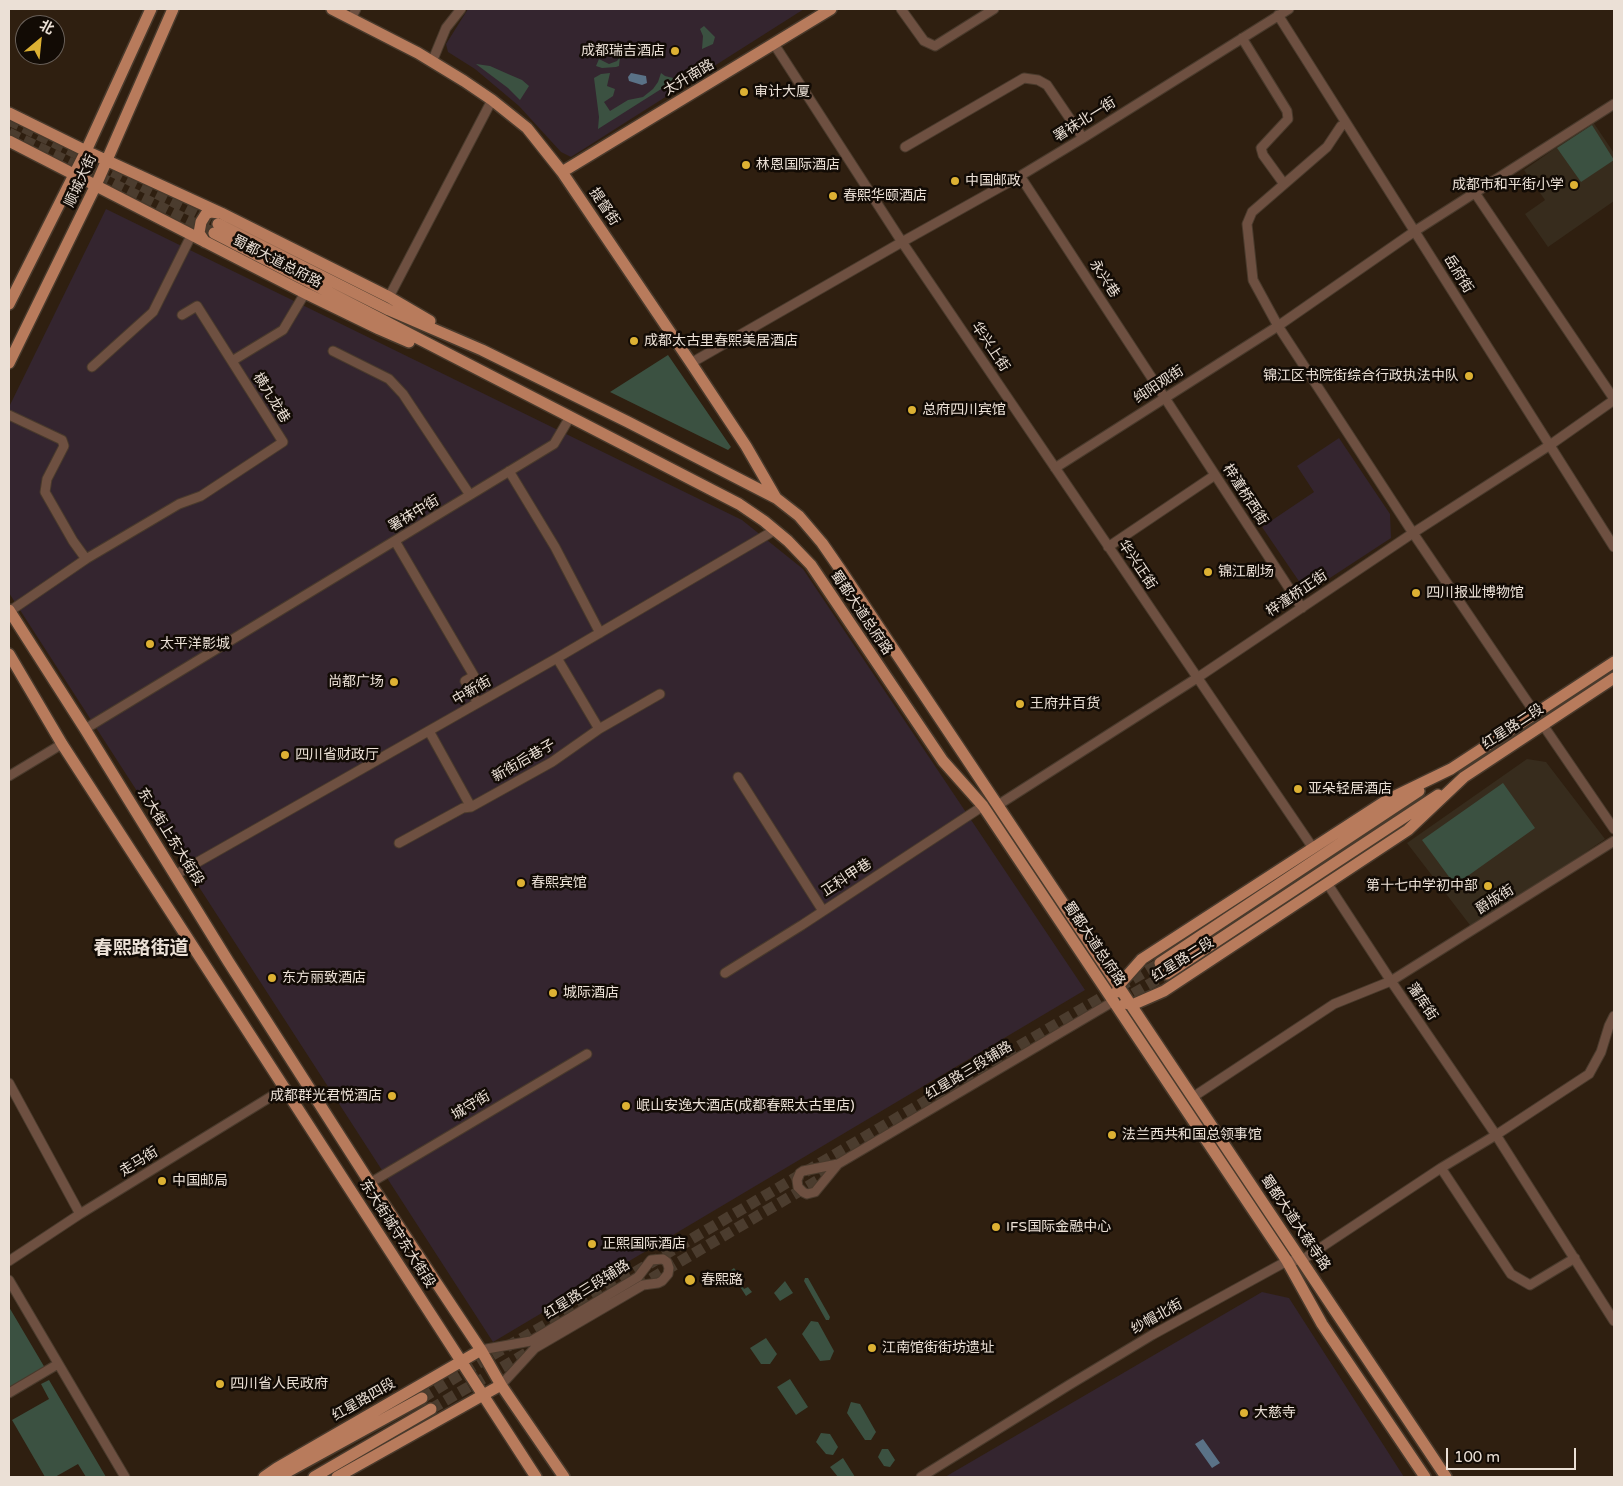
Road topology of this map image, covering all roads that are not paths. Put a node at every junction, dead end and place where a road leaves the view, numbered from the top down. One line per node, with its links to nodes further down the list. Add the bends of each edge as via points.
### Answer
1 (151, 9): 21 (main road, 顺城大街)
2 (173, 9): 22 (main road, 顺城大街)
3 (332, 9): 9 (main road, 提督街)
4 (461, 9): 13 (street, via 446,28)
5 (831, 9): 12 (main road, 太升南路)
6 (901, 9): 7 (street, via 924,41 935,46)
7 (994, 9)
8 (1289, 9): 10 (street, 署袜北一街)
9 (354, 14): 13 (main road, 提督街)
10 (1278, 15): 11 (street, 署袜北一街); 30 (street, 岳府街)
11 (1242, 38): 18 (street, 署袜北一街); 26 (street, via 1287,111 1288,119 1261,148 1262,155)
12 (774, 44): 23 (main road, 太升南路); 33 (street, 华兴上街)
13 (432, 62): 14 (main road, 提督街)
14 (492, 100): 23 (main road, 提督街, via 527,128); 35 (street)
15 (1614, 104): 28 (street, 纯阳观街)
16 (9, 113): 21 (main road, 蜀都大道总府路)
17 (1341, 126): 26 (street, via 1327,147)
18 (1083, 138): 20 (street, via 1047,85 1024,78); 25 (street, 署袜北一街)
19 (9, 141): 24 (main road, 蜀都大道总府路)
20 (905, 146)
21 (86, 151): 22 (main road, 蜀都大道总府路); 24 (main road, 顺城大街)
22 (107, 161): 27 (main road, 顺城大街); 29 (main road, 蜀都大道总府路)
23 (562, 172): 42 (main road, 提督街)
24 (74, 174): 27 (main road, 蜀都大道总府路); 36 (main road, 顺城大街)
25 (1020, 176): 33 (street, 署袜北一街); 46 (street, 永兴巷)
26 (1284, 184): 38 (street, via 1252,212 1247,224 1253,280)
27 (96, 185): 31 (main road, 蜀都大道总府路); 43 (main road, 顺城大街)
28 (1475, 193): 30 (street, 纯阳观街); 47 (street)
29 (218, 224): 32 (main road, via 211,212 200,222 200,233); 35 (main road, 蜀都大道总府路); 39 (main road, 蜀都大道总府路, via 389,310); 45 (main road, 蜀都大道总府路)
30 (1414, 231): 38 (street, 纯阳观街); 50 (street, 岳府街)
31 (192, 234): 32 (main road, 蜀都大道总府路); 44 (street, via 153,312)
32 (205, 242): 34 (main road, 蜀都大道总府路)
33 (902, 242): 42 (street, 署袜北一街); 51 (street, 华兴上街)
34 (305, 293): 41 (street, via 283,330); 45 (main road, 蜀都大道总府路, via 379,329)
35 (389, 297): 39 (main road, 蜀都大道总府路)
36 (9, 304)
37 (182, 315): 41 (street, 横九龙巷, via 197,306)
38 (1278, 326): 46 (street, 纯阳观街); 57 (street)
39 (482, 350): 55 (main road, 蜀都大道总府路)
40 (334, 351): 54 (street, via 389,379 403,394)
41 (232, 361): 61 (street, 横九龙巷, via 283,442 201,496 179,504)
42 (691, 362): 55 (main road, 提督街)
43 (9, 363)
44 (92, 367)
45 (471, 367): 49 (main road, 蜀都大道总府路)
46 (1165, 398): 51 (street, 纯阳观街); 53 (street, 梓潼桥西街)
47 (1614, 399): 50 (street, 梓潼桥正街)
48 (9, 415): 61 (street, via 62,440 64,446 47,479 45,492)
49 (570, 418): 52 (street, 署袜中街, via 554,444); 56 (main road, 蜀都大道总府路, via 739,504)
50 (1550, 445): 57 (street, 梓潼桥正街); 60 (street, 岳府街)
51 (1055, 468): 59 (street, 华兴正街)
52 (509, 471): 54 (street, 署袜中街); 64 (street, via 555,547)
53 (1215, 475): 59 (street); 62 (street, 梓潼桥西街)
54 (470, 495): 58 (street, 署袜中街)
55 (776, 498): 82 (main road, 蜀都大道总府路, via 799,516 822,543)
56 (775, 530): 64 (street, 中新街); 83 (main road, 蜀都大道总府路, via 811,565 943,762)
57 (1412, 533): 62 (street, 梓潼桥正街); 72 (street)
58 (395, 541): 71 (street, via 474,676 465,681); 74 (street, 署袜中街)
59 (1108, 547): 68 (street, 华兴正街)
60 (1614, 547)
61 (86, 560): 63 (street)
62 (1302, 608): 68 (street, 梓潼桥正街)
63 (9, 611): 74 (main road, 东大街上东大街段)
64 (600, 633): 66 (street, 中新街)
65 (9, 654): 77 (main road)
66 (557, 658): 71 (street, 中新街); 75 (street)
67 (1614, 662): 72 (main road, 红星路二段)
68 (1197, 678): 82 (street, 梓潼桥正街); 88 (street, 华兴正街)
69 (1614, 678): 73 (main road, 红星路二段)
70 (660, 694): 75 (street, 新街后巷子)
71 (478, 703): 76 (street, 中新街)
72 (1535, 713): 78 (main road, 红星路二段)
73 (1543, 725): 81 (main road, 红星路二段); 85 (street)
74 (85, 729): 89 (main road, 东大街上东大街段)
75 (599, 729): 84 (street, 新街后巷子, via 552,762)
76 (429, 731): 84 (street); 89 (street, 中新街)
77 (62, 744): 79 (street); 103 (main road)
78 (1451, 769): 88 (main road, 红星路二段, via 1387,800); 92 (main road)
79 (9, 776)
80 (738, 777): 91 (street)
81 (1464, 777): 90 (main road, 红星路二段, via 1408,830); 94 (main road)
82 (998, 805): 96 (main road, 蜀都大道总府路)
83 (983, 806): 91 (street, 正科甲巷); 97 (main road, 蜀都大道总府路)
84 (471, 807): 87 (street, 新街后巷子, via 463,808)
85 (1614, 829)
86 (1614, 841): 95 (street, 爵版街)
87 (399, 843)
88 (1313, 848): 96 (main road, 红星路二段, via 1142,959)
89 (176, 875): 101 (main road, 东大街上东大街段)
90 (1327, 883): 95 (street, 藩库街); 98 (main road, 红星路二段, via 1164,991)
91 (823, 911): 93 (street, 正科甲巷)
92 (1160, 962)
93 (725, 973)
94 (1167, 974)
95 (1391, 981): 104 (street, 爵版街, via 1334,1004); 105 (street, 藩库街)
96 (1119, 985): 97 (main road, 红星路二段); 98 (main road, 蜀都大道大慈寺路)
97 (1114, 1001): 98 (main road); 106 (street, 红星路三段辅路); 113 (main road, 蜀都大道大慈寺路)
98 (1132, 1005): 104 (main road, 蜀都大道大慈寺路)
99 (1614, 1016): 105 (street, via 1589,1074)
100 (587, 1054): 108 (street, 城守街)
101 (305, 1081): 108 (main road, 东大街城守东大街段)
102 (9, 1083): 109 (street)
103 (285, 1088): 109 (street, 走马街); 117 (main road, 东大街城守东大街段)
104 (1193, 1097): 111 (main road, 蜀都大道大慈寺路)
105 (1496, 1135): 107 (street); 110 (street, 藩库街)
106 (838, 1164): 106 (street, 红星路三段辅路, via 803,1171 797,1180 798,1187 803,1192 815,1192)
107 (1441, 1168): 110 (street, via 1511,1274 1530,1285); 111 (street)
108 (370, 1183): 116 (main road, 东大街城守东大街段)
109 (80, 1214): 112 (street, 走马街)
110 (1575, 1258): 115 (street, 藩库街)
111 (1302, 1260): 113 (street); 133 (main road, 蜀都大道大慈寺路)
112 (9, 1261)
113 (1287, 1261): 131 (street, 纱帽北街, via 1140,1342); 132 (main road, 蜀都大道大慈寺路, via 1322,1324)
114 (9, 1280): 118 (street)
115 (1614, 1321)
116 (481, 1350): 117 (main road, 红星路四段); 119 (main road, 东大街城守东大街段); 119 (street, 红星路三段辅路, via 531,1341 638,1277 651,1260 667,1262 668,1274 662,1281 643,1285 535,1348)
117 (461, 1360): 121 (main road, 东大街城守东大街段); 125 (main road, 红星路四段)
118 (58, 1364): 120 (street); 124 (street)
119 (501, 1385): 121 (main road); 130 (main road, 东大街城守东大街段)
120 (9, 1393)
121 (483, 1396): 128 (main road); 129 (main road, 东大街城守东大街段)
122 (422, 1398): 126 (main road)
123 (431, 1409): 127 (main road)
124 (125, 1477)
125 (264, 1477)
126 (278, 1477)
127 (314, 1477)
128 (337, 1477)
129 (536, 1477)
130 (564, 1477)
131 (921, 1477)
132 (1425, 1477)
133 (1446, 1477)

